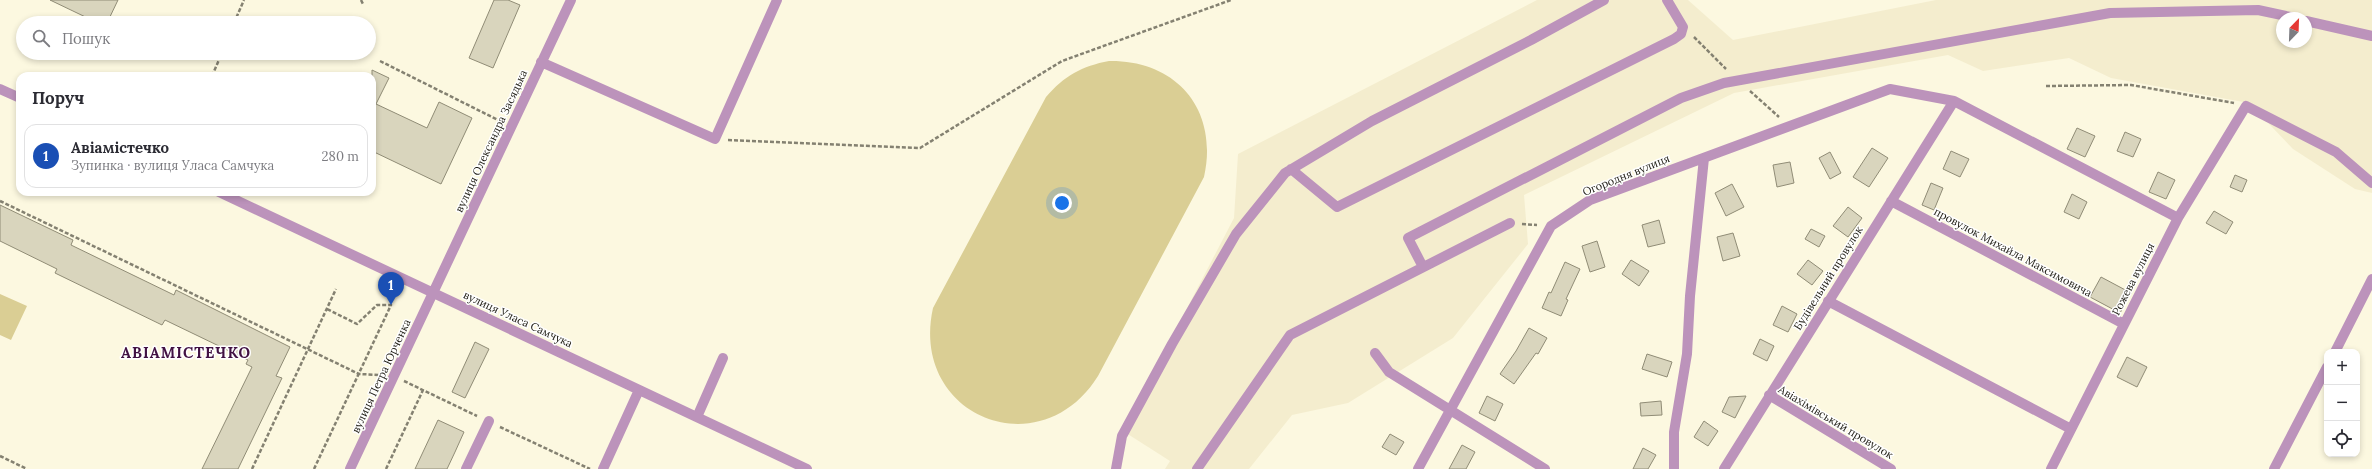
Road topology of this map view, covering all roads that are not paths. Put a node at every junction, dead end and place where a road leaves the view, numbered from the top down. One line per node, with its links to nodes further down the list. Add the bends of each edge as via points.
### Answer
1 (571, 0): 8 (street, вулиця Олександра Засядька)
2 (777, 0): 8 (street, via 715,139)
3 (1604, 0): 13 (street, via 1372,121)
4 (1667, 0): 13 (street, via 1683,27 1681,34 1674,39 1337,207)
5 (2276, 14): 19 (street, via 2258,10 2110,13 1724,82 1681,98 1408,238)
6 (2312, 22): 7 (street)
7 (2372, 36)
8 (542, 62): 21 (street, вулиця Олександра Засядька)
9 (0, 89): 10 (street)
10 (16, 96)
11 (1954, 101): 12 (street, Огородня вулиця, via 1890,89); 16 (street, Будівельний провулок); 17 (street, Огородня вулиця)
12 (1704, 158): 30 (street, Огородня вулиця, via 1590,200 1551,226); 42 (street, via 1690,296 1687,354 1674,432)
13 (1291, 169): 38 (street, via 1236,234 1122,436)
14 (2372, 183): 17 (street, Рожева вулиця, via 2336,152 2246,106)
15 (227, 196): 21 (street, вулиця Уласа Самчука)
16 (1890, 201): 22 (street, Будівельний провулок); 23 (street, провулок Михайла Максимовича)
17 (2178, 218): 23 (street, Рожева вулиця)
18 (1510, 223): 19 (street)
19 (1423, 267): 39 (street, via 1290,335)
20 (2372, 279): 24 (street)
21 (433, 293): 28 (street, вулиця Уласа Самчука); 34 (street, вулиця Петра Юрченка)
22 (1828, 301): 29 (street, Будівельний провулок); 33 (street)
23 (2124, 324): 33 (street, Рожева вулиця)
24 (2337, 349)
25 (1375, 353): 30 (street, via 1389,372)
26 (723, 358): 31 (street)
27 (2324, 373): 46 (street)
28 (640, 390): 31 (street, вулиця Уласа Самчука); 36 (street)
29 (1769, 395): 43 (street, Будівельний провулок); 44 (street, Авіахімівський провулок)
30 (1451, 411): 40 (street, Огородня вулиця); 41 (street)
31 (697, 417): 37 (street, вулиця Уласа Самчука)
32 (489, 421): 35 (street)
33 (2071, 429): 45 (street, Рожева вулиця)
34 (350, 469)
35 (466, 469)
36 (603, 469)
37 (807, 469)
38 (1116, 469)
39 (1197, 469)
40 (1418, 469)
41 (1545, 469)
42 (1674, 469)
43 (1724, 469)
44 (1890, 469)
45 (2051, 469)
46 (2274, 469)

